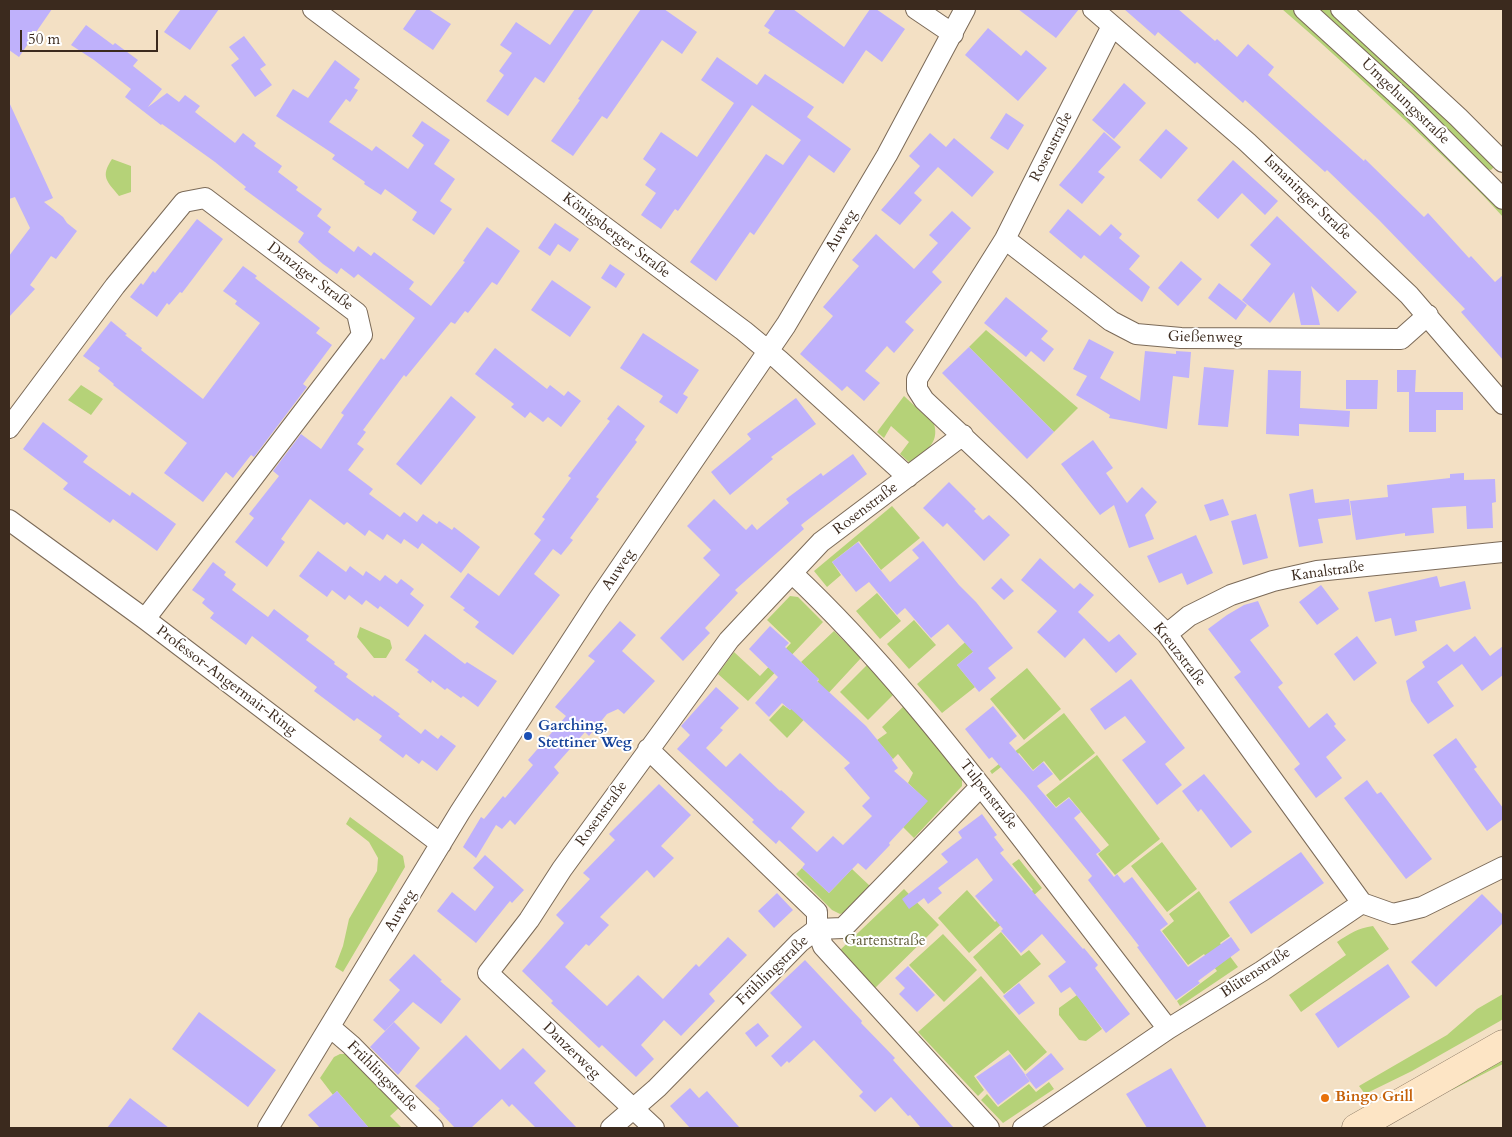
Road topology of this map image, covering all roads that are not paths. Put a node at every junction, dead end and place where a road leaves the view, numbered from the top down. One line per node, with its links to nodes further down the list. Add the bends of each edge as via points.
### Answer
1 (313, 9): 13 (street, Königsberger Straße)
2 (916, 9): 8 (street)
3 (965, 9): 8 (street, Auweg)
4 (1093, 9): 7 (street, Ismaninger Straße)
5 (1304, 9): 10 (street, Umgehungsstraße, via 1407,103)
6 (1341, 9): 9 (street, Umgehungsstraße)
7 (1112, 26): 11 (street, Rosenstraße); 12 (street, Ismaninger Straße, via 1248,142)
8 (952, 34): 13 (street, Auweg, via 887,155)
9 (1503, 162)
10 (1503, 199)
11 (1004, 239): 12 (street, Gießenweg, via 1112,321 1136,334 1181,338 1401,338); 16 (street, Rosenstraße, via 917,379 917,389 924,400)
12 (1428, 315): 14 (street, Ismaninger Straße)
13 (768, 351): 17 (street, Königsberger Straße); 25 (street, Auweg, via 598,600)
14 (1503, 404)
15 (9, 428): 21 (street, Danziger Straße, via 115,286 184,202 205,198 358,313 362,334)
16 (963, 435): 17 (street, Rosenstraße); 22 (street, Kreuzstraße)
17 (908, 477): 20 (street, Rosenstraße, via 821,542)
18 (9, 520): 21 (street, Professor-Angermair-Ring)
19 (1503, 552): 22 (street, Kanalstraße, via 1317,571 1273,581 1231,595 1189,616)
20 (793, 574): 23 (street, Rosenstraße, via 729,640); 24 (street, Tulpenstraße, via 894,680)
21 (145, 619): 25 (street, Professor-Angermair-Ring)
22 (1167, 634): 27 (street, Kreuzstraße)
23 (648, 749): 28 (street, via 817,912); 29 (street, Rosenstraße, via 529,920)
24 (981, 786): 28 (street, Frühlingstraße, via 843,928); 31 (street, Tulpenstraße)
25 (441, 844): 30 (street, Auweg)
26 (1503, 867): 27 (street, via 1422,907 1393,914)
27 (1362, 903): 31 (street, Blütenstraße, via 1262,971)
28 (817, 929): 33 (street, Frühlingstraße, via 800,942 657,1088); 38 (street, via 822,946)
29 (488, 973): 33 (street, Danzerweg)
30 (330, 1027): 34 (street, Auweg); 35 (street, Frühlingstraße)
31 (1168, 1029): 39 (street, Blütenstraße)
32 (1503, 1044): 40 (street)
33 (633, 1108): 36 (street, Frühlingstraße); 37 (street, Danzerweg)
34 (268, 1128)
35 (433, 1128)
36 (611, 1128)
37 (654, 1128)
38 (989, 1128)
39 (1023, 1128)
40 (1356, 1128)

